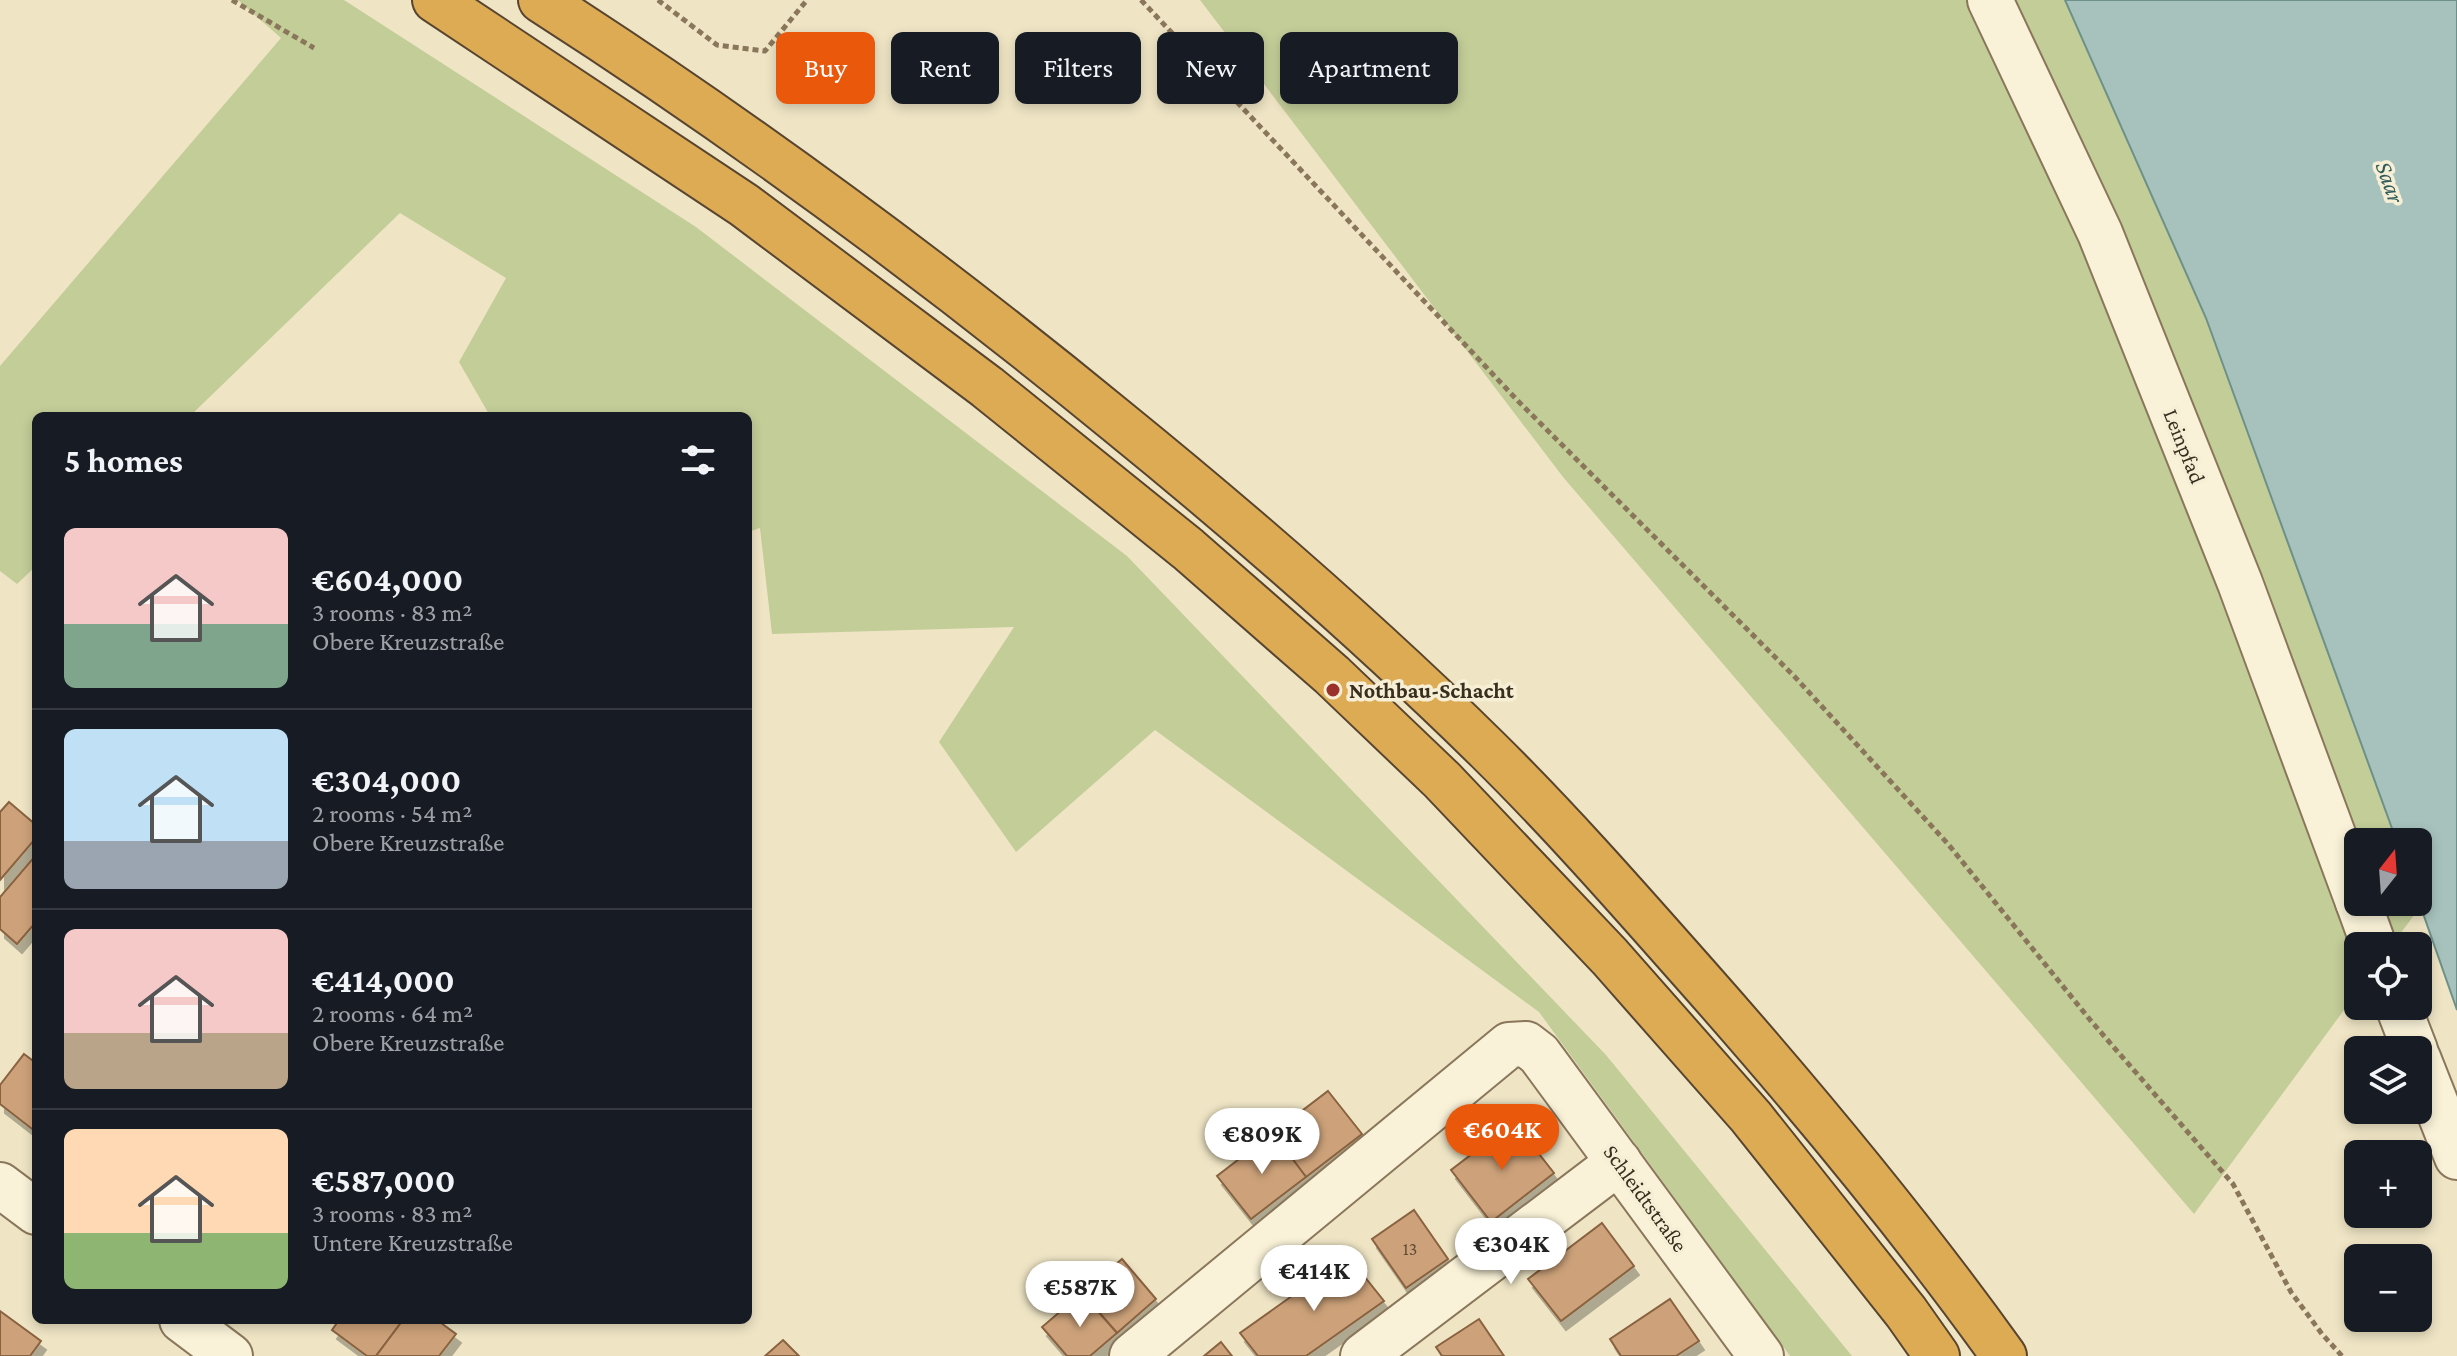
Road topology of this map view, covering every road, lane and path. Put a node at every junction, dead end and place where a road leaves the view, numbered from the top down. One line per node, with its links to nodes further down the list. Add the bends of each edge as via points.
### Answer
1 (232, 0): 8 (path)
2 (435, 0): 16 (highway, via 744,205 987,387 1188,549 1332,675 1442,780 1610,957 1751,1117)
3 (541, 0): 17 (highway, via 776,157 1025,345 1239,521 1369,637 1491,753 1794,1086)
4 (658, 0): 5 (path, via 717,45 765,51)
5 (807, 0)
6 (1141, 0): 18 (path, via 1518,401 1794,676 1948,844 2091,1021 2233,1184 2291,1292)
7 (1990, 0): 9 (street, Leinpfad, via 2100,233 2240,583)
8 (314, 48)
9 (2344, 864)
10 (2432, 1094): 11 (street)
11 (2457, 1157)
12 (1619, 1162): 13 (street, Schleidtstraße, via 1539,1054 1526,1044 1509,1045); 14 (street); 15 (street, Schleidtstraße)
13 (1132, 1356)
14 (1363, 1356)
15 (1761, 1356)
16 (1937, 1356)
17 (2004, 1356)
18 (2342, 1356)

